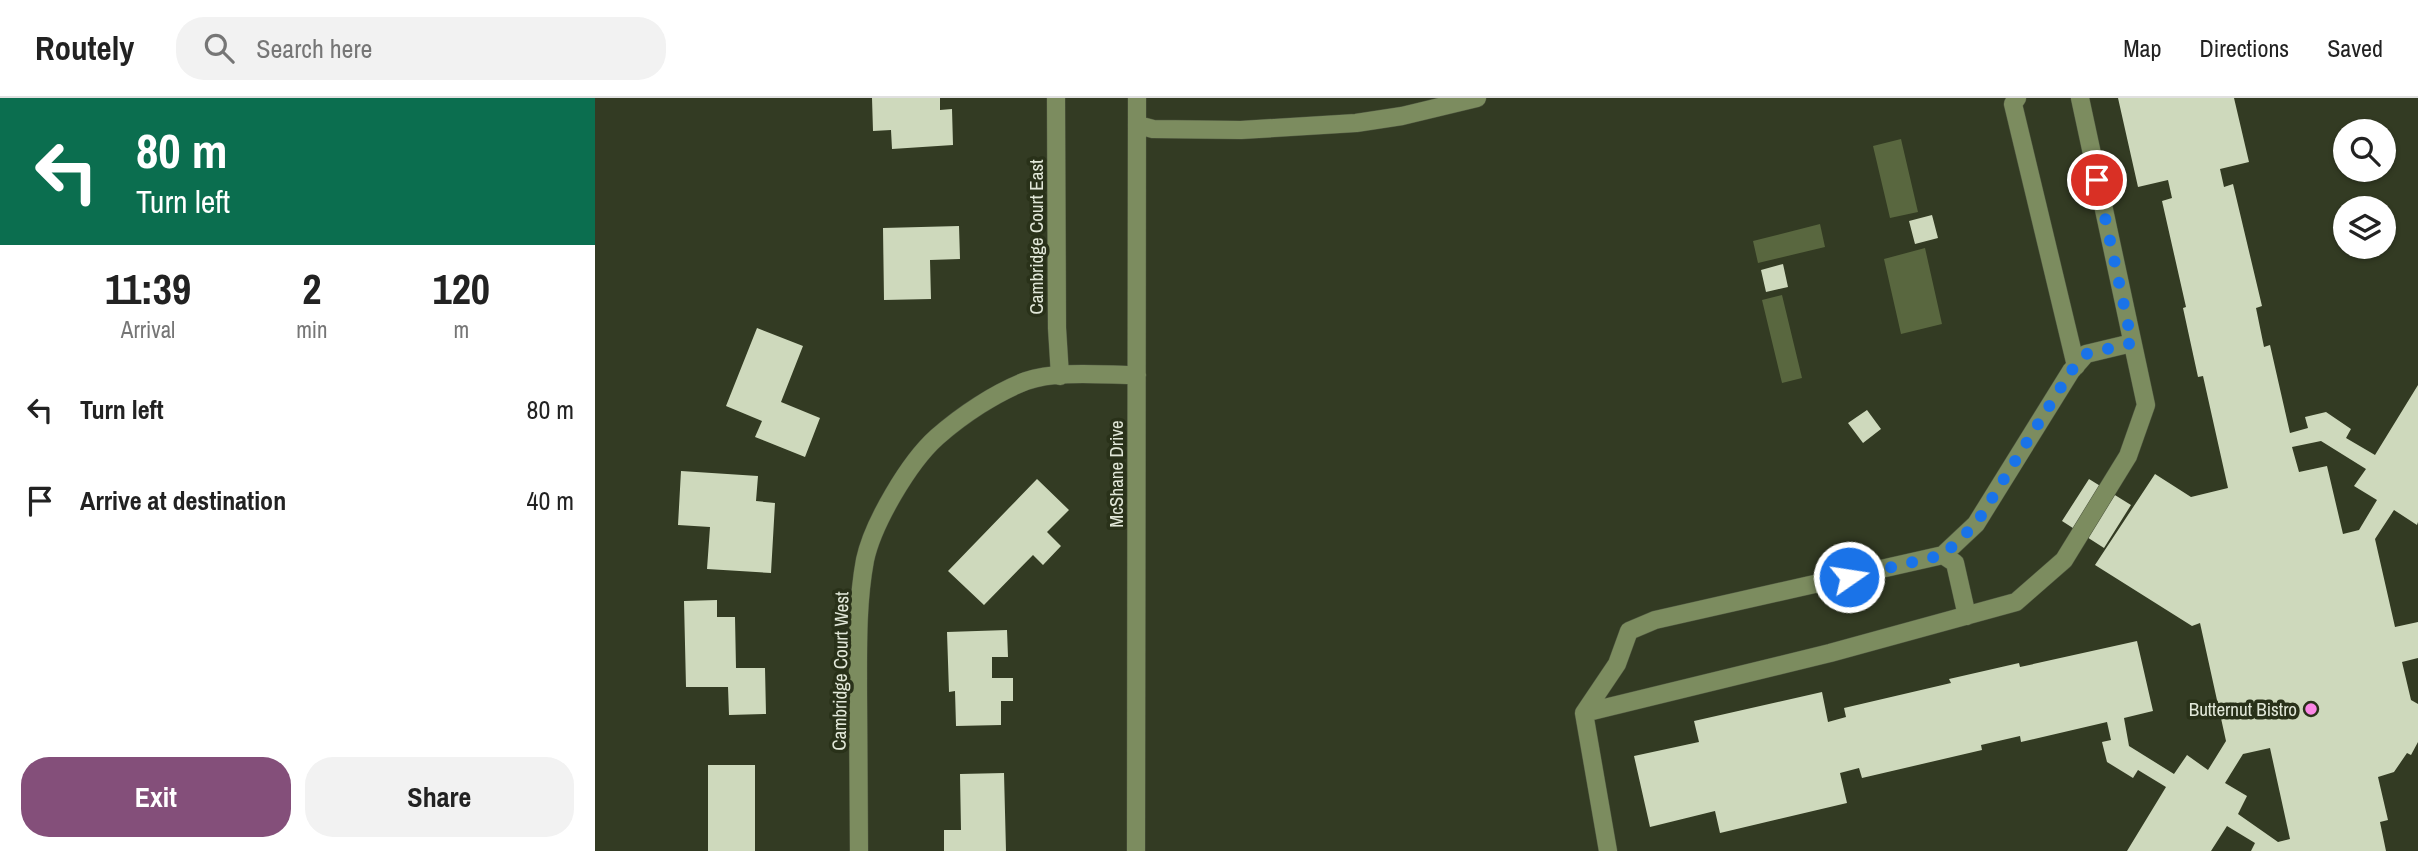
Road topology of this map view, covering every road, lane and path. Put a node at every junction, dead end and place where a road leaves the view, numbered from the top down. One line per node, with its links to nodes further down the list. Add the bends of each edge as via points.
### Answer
1 (1056, 98): 10 (street, Cambridge Court East)
2 (1137, 98): 6 (street, McShane Drive)
3 (1477, 98): 6 (street, via 1356,123 1241,130)
4 (2017, 98): 8 (street, via 2013,104)
5 (2080, 98): 7 (street)
6 (1137, 125): 9 (street, McShane Drive)
7 (2132, 343): 8 (street, via 2086,354); 12 (street, via 2145,405 2128,456 2064,560 2016,602)
8 (2076, 366): 11 (street, via 1976,524)
9 (1137, 375): 10 (street, Cambridge Court West); 15 (street, McShane Drive)
10 (1060, 376): 14 (street, Cambridge Court West, via 1028,380 1003,392 935,439 882,513 866,558 858,619)
11 (1943, 555): 12 (street, via 1955,563); 13 (street, via 1655,620 1629,632 1617,664)
12 (1966, 616): 13 (street)
13 (1584, 713): 16 (street)
14 (859, 851)
15 (1136, 851)
16 (1608, 851)

